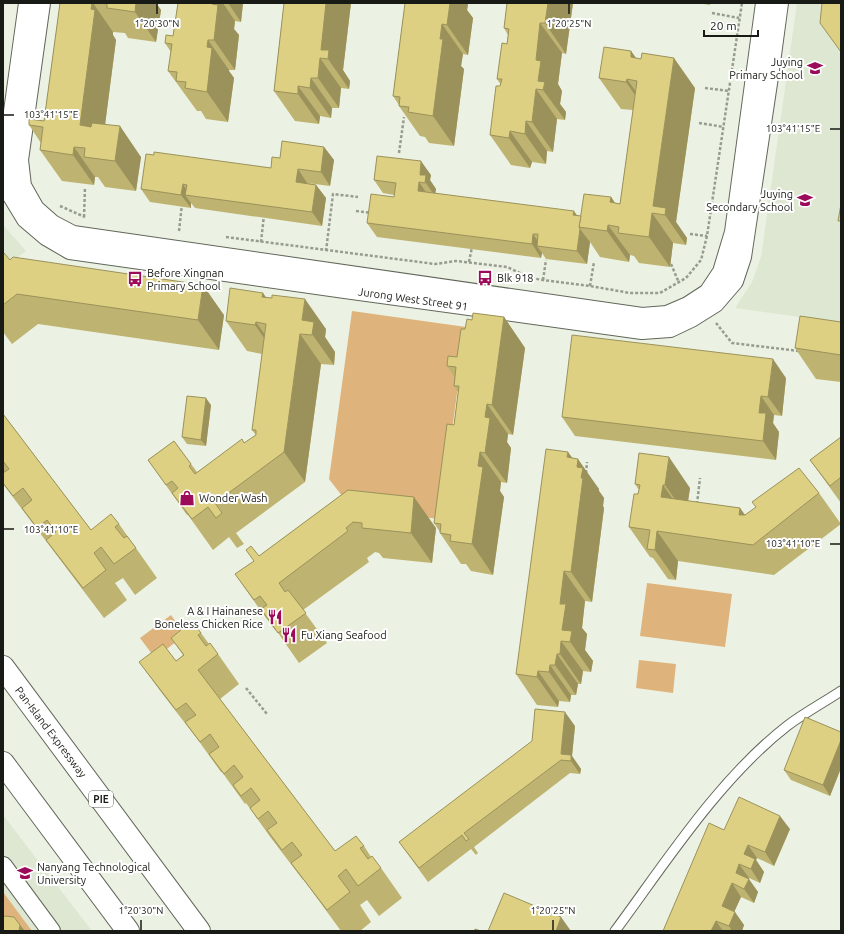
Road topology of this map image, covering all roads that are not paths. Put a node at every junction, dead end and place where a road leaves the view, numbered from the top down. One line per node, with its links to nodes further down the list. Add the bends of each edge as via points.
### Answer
1 (28, 3): 4 (street, Jurong West Street 91, via 6,162 9,191 26,219 46,236 70,250 642,330 670,328 691,318 715,303 734,281 742,257)
2 (41, 3): 3 (street, Jurong West Street 91, via 18,160 22,186 35,209 52,224 73,235 642,317 667,315 688,306 708,292 722,272 734,232)
3 (765, 3)
4 (779, 3)
5 (3, 667): 12 (highway, Pan-Island Expressway / PIE)
6 (3, 670): 12 (highway, Pan-Island Expressway / PIE)
7 (841, 692): 13 (lane, via 788,726 748,761 702,813)
8 (3, 763): 11 (highway)
9 (3, 866): 10 (street)
10 (51, 931)
11 (128, 931)
12 (198, 931)
13 (615, 931)

